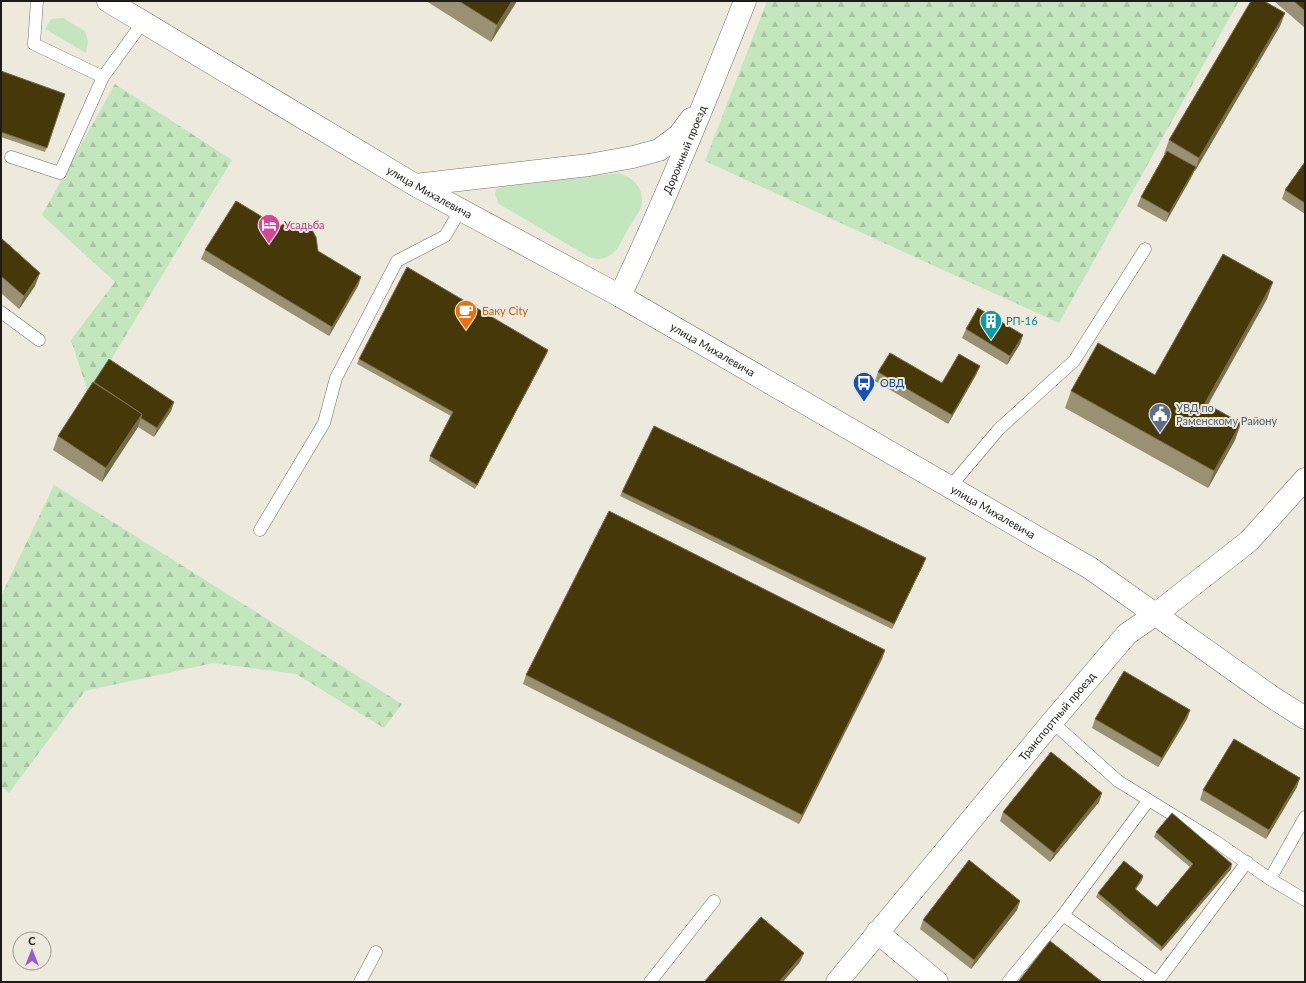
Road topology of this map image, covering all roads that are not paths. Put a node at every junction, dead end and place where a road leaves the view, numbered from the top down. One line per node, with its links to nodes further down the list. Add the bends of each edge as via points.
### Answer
1 (37, 1): 5 (lane, via 34,44)
2 (108, 1): 4 (main road, улица Михалевича)
3 (745, 1): 6 (main road, Дорожный проезд)
4 (143, 22): 5 (lane); 8 (main road, улица Михалевича)
5 (103, 77): 7 (lane, via 60,173)
6 (707, 97): 8 (main road, via 679,135 659,150 589,165); 11 (main road, Дорожный проезд)
7 (11, 157)
8 (415, 185): 9 (main road, улица Михалевича)
9 (461, 209): 11 (main road, улица Михалевича); 16 (lane, via 444,236 397,261 336,378 324,423)
10 (1144, 249): 15 (lane, via 1074,361 999,429)
11 (620, 296): 15 (main road, улица Михалевича)
12 (1, 312): 13 (lane)
13 (39, 340)
14 (1305, 479): 17 (main road, Транспортный проезд, via 1249,541)
15 (950, 487): 17 (main road, улица Михалевича, via 1090,568)
16 (260, 530)
17 (1156, 614): 18 (main road, улица Михалевича); 19 (main road, Транспортный проезд, via 1127,634 1095,680)
18 (1305, 718)
19 (1052, 722): 20 (lane, via 1118,781); 27 (main road, Транспортный проезд)
20 (1148, 801): 22 (lane); 26 (lane)
21 (1305, 817): 23 (lane)
22 (1246, 862): 23 (lane); 34 (lane)
23 (1270, 878): 24 (lane)
24 (1305, 900)
25 (714, 901): 30 (lane)
26 (1063, 915): 33 (lane); 34 (lane)
27 (877, 932): 31 (main road, Транспортный проезд); 32 (main road)
28 (376, 952): 29 (lane)
29 (360, 982)
30 (650, 982)
31 (837, 982)
32 (937, 982)
33 (1008, 982)
34 (1157, 982)

